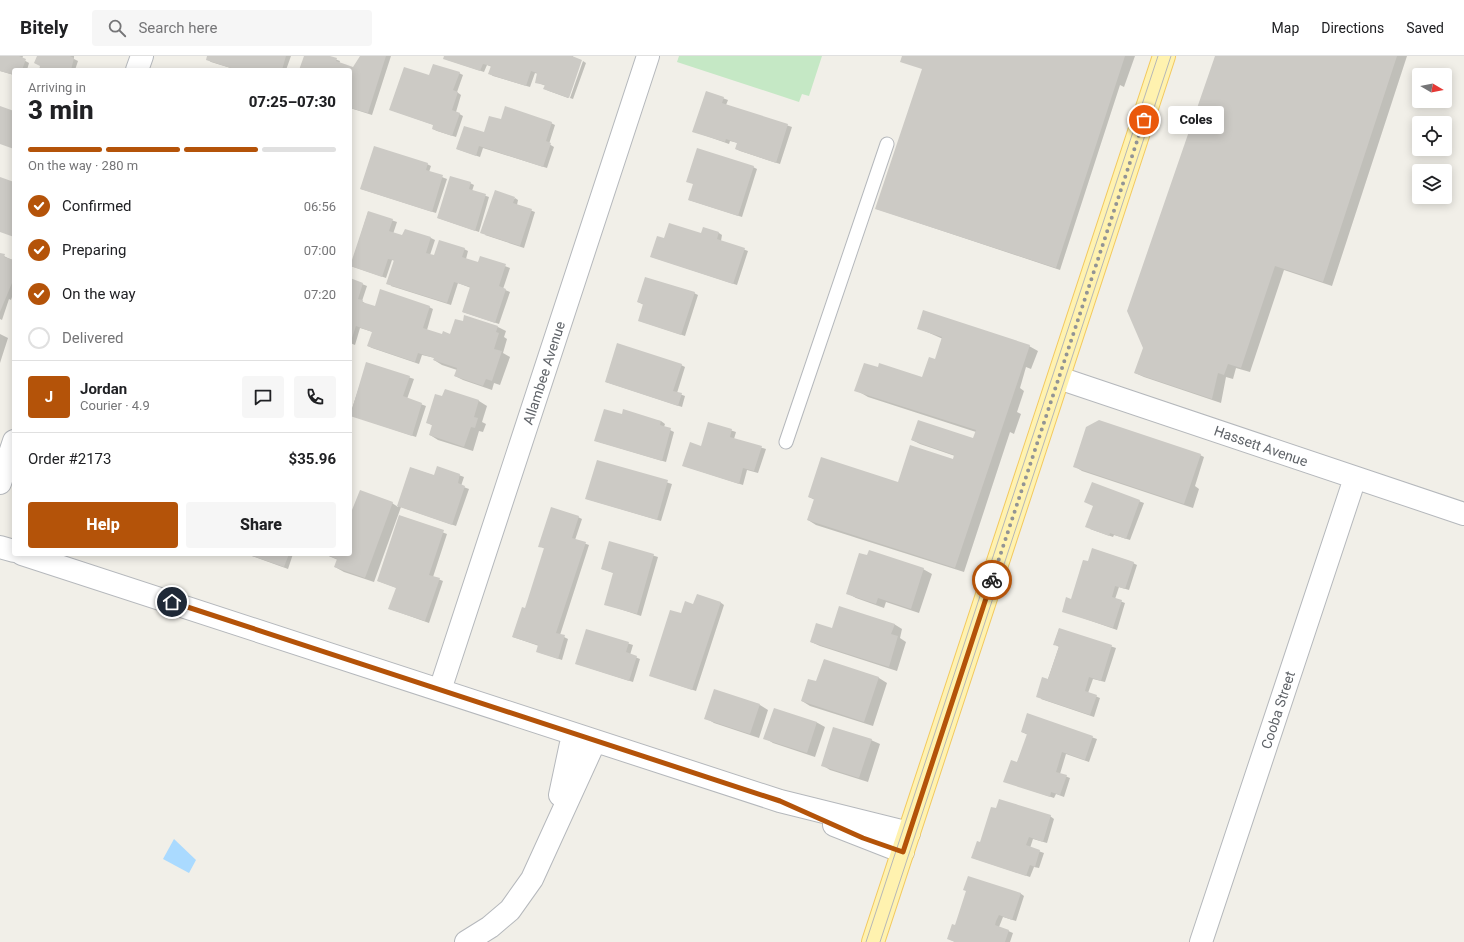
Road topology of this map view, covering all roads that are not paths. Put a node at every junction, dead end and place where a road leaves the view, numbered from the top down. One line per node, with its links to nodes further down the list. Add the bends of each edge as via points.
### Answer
1 (142, 56): 4 (street)
2 (648, 56): 15 (street, Allambee Avenue)
3 (1164, 56): 6 (main road)
4 (138, 68)
5 (887, 144): 7 (lane)
6 (1059, 378): 9 (street, Hassett Avenue); 19 (main road)
7 (786, 442)
8 (12, 447): 10 (street)
9 (1355, 478): 11 (street, Hassett Avenue); 22 (street, Cooba Street)
10 (0, 483)
11 (1464, 514)
12 (0, 547): 13 (street)
13 (12, 550)
14 (28, 556): 15 (street)
15 (440, 690): 16 (street)
16 (573, 734): 17 (street); 18 (street)
17 (595, 740): 18 (street); 19 (street)
18 (551, 837): 20 (street, via 532,879 510,910)
19 (906, 842): 21 (main road)
20 (466, 942)
21 (873, 942)
22 (1201, 942)

